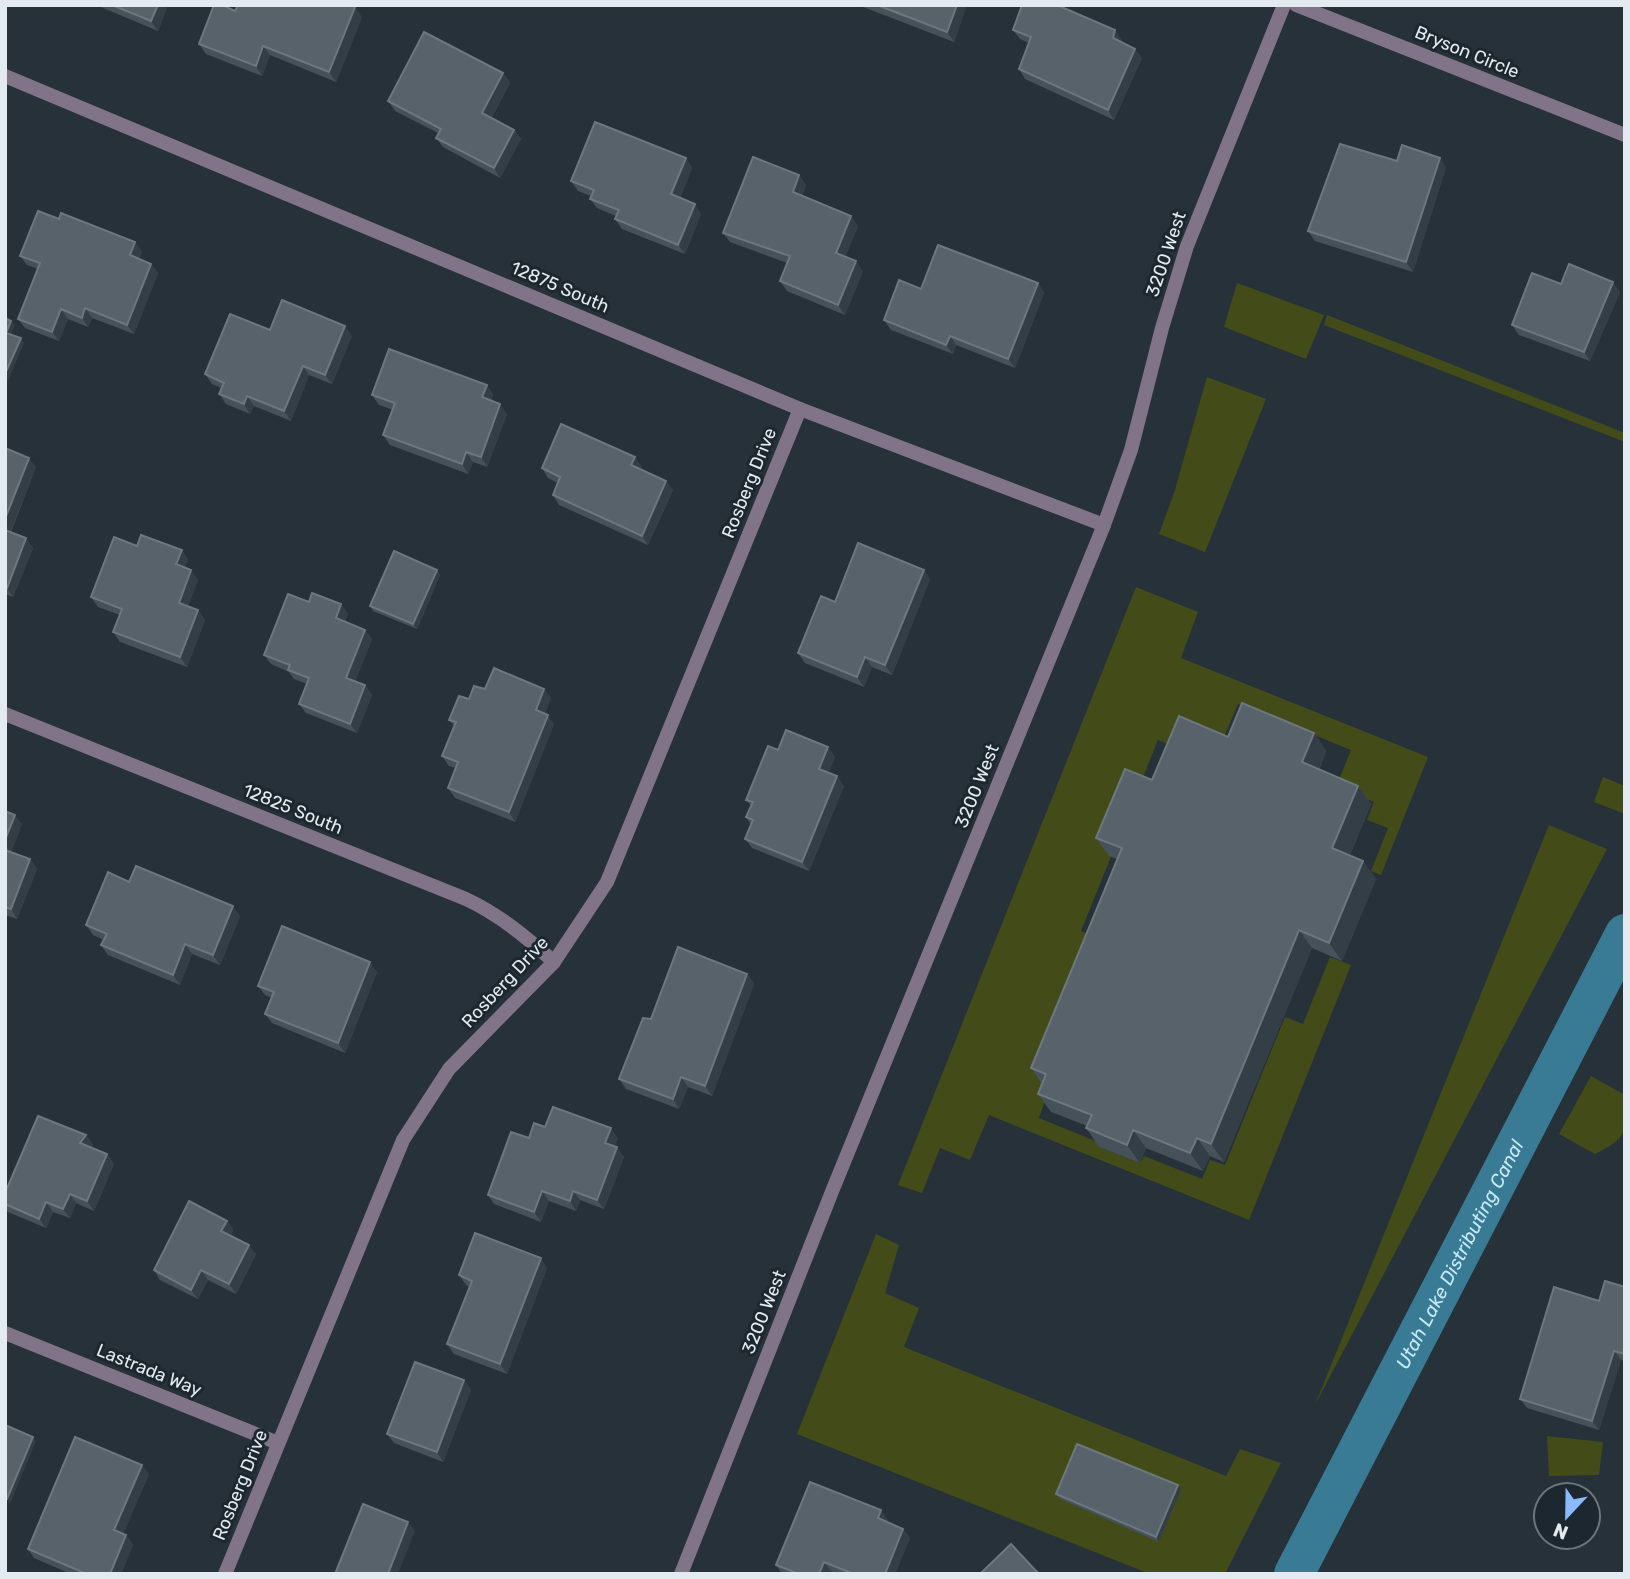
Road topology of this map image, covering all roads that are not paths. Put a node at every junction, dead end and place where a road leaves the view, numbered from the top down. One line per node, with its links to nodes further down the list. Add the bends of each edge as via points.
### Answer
1 (1284, 5): 6 (street, 3200 West, via 1187,246 1131,450)
2 (1296, 5): 4 (street, Bryson Circle)
3 (5, 76): 5 (street, 12875 South)
4 (1625, 135)
5 (800, 409): 6 (street, 12875 South); 8 (street, Rosberg Drive, via 607,882)
6 (1104, 525): 12 (street, 3200 West)
7 (5, 714): 8 (street, 12825 South, via 466,899 511,924)
8 (554, 962): 10 (street, Rosberg Drive, via 449,1069 403,1140)
9 (5, 1333): 10 (street, Lastrada Way)
10 (278, 1443): 11 (street, Rosberg Drive)
11 (225, 1574)
12 (681, 1574)

